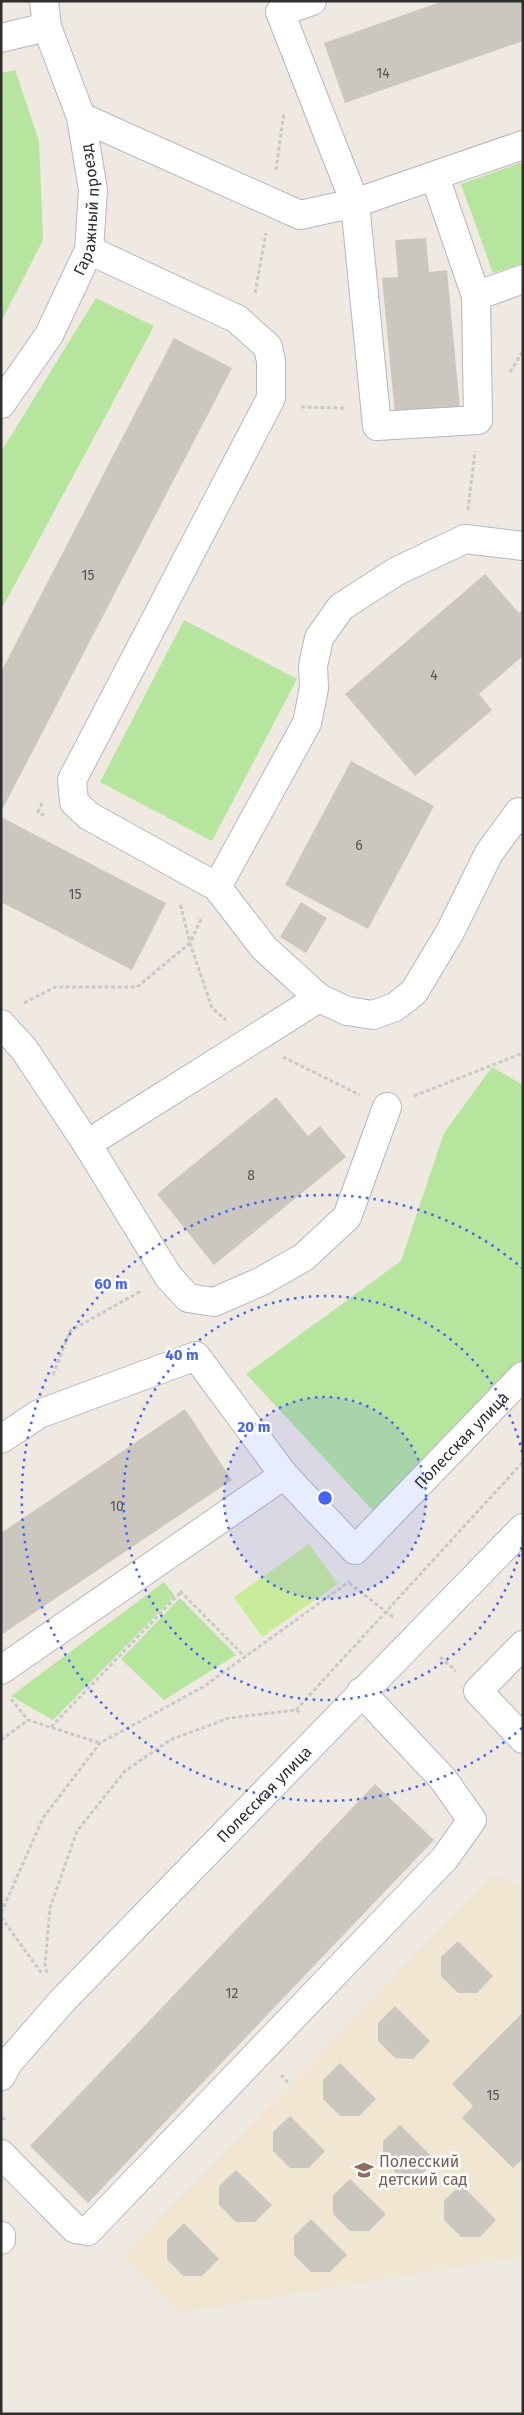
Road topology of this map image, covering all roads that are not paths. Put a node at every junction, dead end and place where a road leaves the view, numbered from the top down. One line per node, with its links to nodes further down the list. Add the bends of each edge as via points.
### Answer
1 (312, 1): 2 (street)
2 (278, 6): 8 (street)
3 (45, 14): 4 (street); 5 (street, Гаражный проезд)
4 (1, 38)
5 (81, 117): 8 (street, via 300,215); 9 (street, Гаражный проезд, via 93,190)
6 (523, 145): 7 (street)
7 (435, 177): 8 (street); 11 (street)
8 (355, 203): 11 (street, via 377,426 478,420)
9 (89, 250): 12 (street, Гаражный проезд, via 49,335); 15 (street, via 237,319 268,347 272,362 271,398 72,780 74,802 89,816)
10 (523, 279): 11 (street)
11 (476, 296)
12 (1, 404)
13 (523, 546): 15 (street, via 464,539 397,571 341,608 319,638 307,723)
14 (522, 811): 16 (street, via 489,852 450,932 414,992 395,1007 374,1015 347,1011)
15 (217, 887): 16 (street, via 264,948)
16 (319, 998): 19 (street)
17 (9, 1016): 19 (street, via 24,1049)
18 (387, 1107): 19 (street, via 347,1217 304,1257 262,1281 214,1302 188,1298 168,1276)
19 (87, 1144)
20 (523, 1376): 22 (street, Полесская улица, via 354,1550)
21 (1, 1439): 22 (street, via 39,1414 196,1356)
22 (284, 1475): 25 (street)
23 (523, 1528): 26 (street, Полесская улица)
24 (523, 1645): 27 (street, via 478,1691)
25 (3, 1681)
26 (361, 1692): 28 (street, Полесская улица, via 57,1993); 29 (street, via 443,1779 472,1820 445,1858 88,2231 75,2229)
27 (523, 1739)
28 (4, 2064)
29 (1, 2154)

